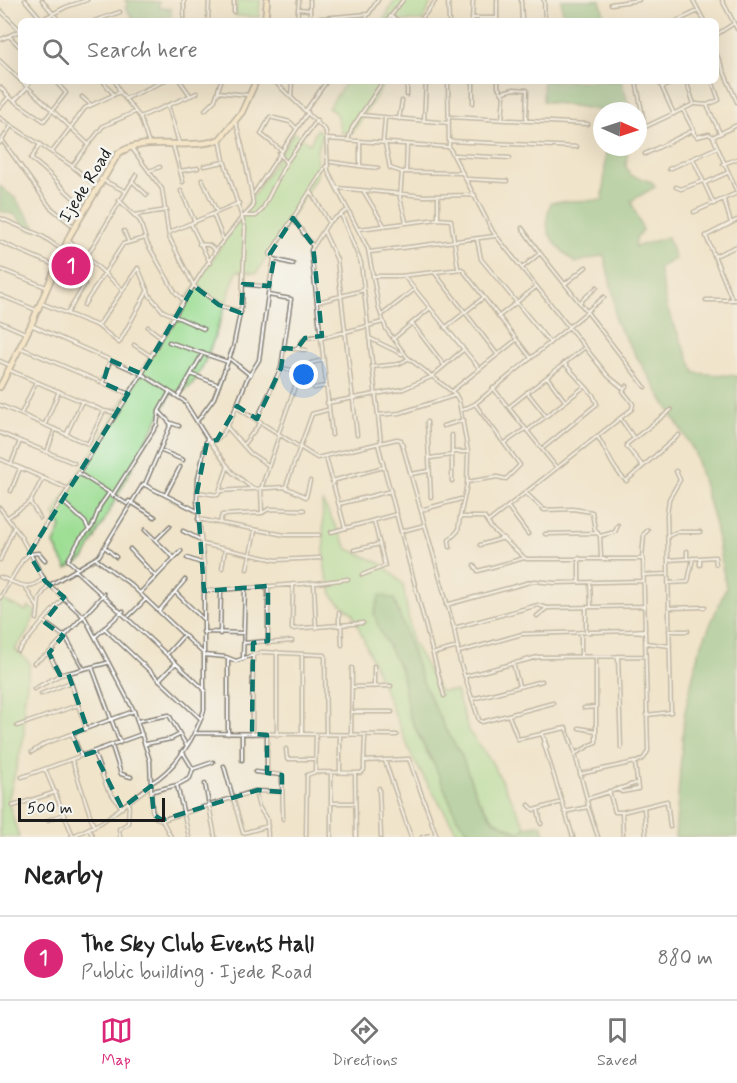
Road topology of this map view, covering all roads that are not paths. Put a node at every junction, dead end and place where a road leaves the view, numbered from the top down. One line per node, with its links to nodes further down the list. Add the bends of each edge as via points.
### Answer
1 (25, 0): 32 (street)
2 (42, 0): 29 (street)
3 (87, 0): 29 (street)
4 (184, 0): 36 (street)
5 (209, 0): 37 (street)
6 (234, 0): 28 (street)
7 (266, 0): 38 (main road)
8 (299, 0): 23 (street)
9 (310, 0): 25 (street)
10 (378, 0): 30 (street)
11 (403, 0): 31 (street)
12 (430, 0): 21 (street)
13 (448, 0): 45 (street)
14 (473, 0): 46 (street)
15 (497, 0): 47 (street)
16 (522, 0): 48 (street)
17 (544, 0): 49 (street)
18 (639, 0): 22 (street)
19 (693, 0): 26 (street)
20 (722, 0): 52 (street)
21 (435, 1): 44 (street)
22 (611, 4)
23 (298, 9): 25 (street); 39 (street)
24 (0, 10): 53 (street)
25 (310, 10): 40 (street)
26 (698, 11): 50 (street); 51 (street)
27 (120, 12): 35 (street)
28 (234, 12)
29 (53, 13): 33 (street); 34 (street)
30 (369, 14): 41 (street); 42 (street)
31 (390, 16): 43 (street)
32 (39, 18)
33 (44, 18)
34 (57, 18)
35 (103, 18)
36 (183, 18)
37 (208, 18)
38 (264, 18)
39 (297, 18)
40 (310, 18)
41 (330, 18)
42 (367, 18)
43 (394, 18)
44 (422, 18)
45 (449, 18)
46 (472, 18)
47 (497, 18)
48 (522, 18)
49 (545, 18)
50 (683, 18)
51 (702, 18)
52 (733, 24): 54 (street); 56 (street)
53 (18, 27)
54 (737, 29)
55 (18, 32): 57 (street)
56 (719, 33)
57 (9, 36): 58 (street); 59 (street)
58 (0, 40)
59 (18, 45)
60 (0, 62): 62 (street)
61 (719, 64): 105 (street)
62 (18, 79)
63 (24, 84): 89 (street)
64 (29, 84): 89 (street)
65 (58, 84): 114 (street, via 66,92)
66 (105, 84): 95 (street)
67 (116, 84): 91 (street)
68 (158, 84): 102 (street)
69 (182, 84): 98 (street)
70 (220, 84): 92 (street)
71 (253, 84): 96 (main road, Ijede Road)
72 (253, 84): 128 (main road, Ijede Road)
73 (277, 84): 99 (street)
74 (292, 84): 99 (street)
75 (322, 84): 87 (street)
76 (382, 84): 118 (street)
77 (407, 84): 97 (street)
78 (426, 84): 127 (street)
79 (448, 84): 120 (street)
80 (473, 84): 106 (street)
81 (499, 84): 93 (street)
82 (637, 84): 117 (street, via 645,127)
83 (661, 84): 90 (street)
84 (671, 84): 90 (street)
85 (687, 84): 107 (street)
86 (713, 84): 110 (street, via 719,99)
87 (324, 86): 115 (street)
88 (0, 87): 100 (street)
89 (27, 87): 103 (street); 114 (street)
90 (663, 88): 117 (street)
91 (120, 92): 95 (street); 102 (street)
92 (218, 92): 96 (street); 112 (street, via 214,103)
93 (502, 92): 124 (street); 126 (street, via 527,90)
94 (197, 93): 98 (street)
95 (114, 95): 108 (street)
96 (248, 95): 148 (main road, Ijede Road, via 234,121 219,137)
97 (407, 95)
98 (190, 96): 109 (street)
99 (291, 96): 115 (street)
100 (9, 97): 103 (street); 111 (street)
101 (82, 97): 108 (street)
102 (125, 99): 116 (street)
103 (15, 100): 114 (street, via 43,121)
104 (402, 101): 123 (street)
105 (737, 102)
106 (473, 103)
107 (694, 104): 110 (street); 113 (street)
108 (91, 105): 133 (street)
109 (168, 105): 119 (street); 148 (street)
110 (707, 105): 136 (street)
111 (0, 107)
112 (205, 110)
113 (683, 110): 117 (street); 135 (street)
114 (53, 111): 133 (street)
115 (307, 111): 125 (street); 134 (street)
116 (135, 112): 119 (street); 146 (street, via 102,126)
117 (674, 114)
118 (361, 115): 122 (street); 140 (street)
119 (140, 117): 147 (street)
120 (449, 117): 124 (street); 129 (street)
121 (0, 118): 132 (street)
122 (386, 118): 123 (street); 144 (street)
123 (399, 119): 127 (street)
124 (502, 119): 126 (street)
125 (317, 120): 139 (street); 163 (street)
126 (525, 120): 130 (street)
127 (424, 121): 129 (street)
128 (235, 122): 138 (main road, Ijede Road); 193 (street)
129 (449, 123): 141 (street)
130 (588, 124)
131 (737, 125): 136 (street)
132 (11, 126): 142 (street); 145 (street)
133 (70, 127): 146 (street); 155 (street)
134 (296, 128): 154 (street); 154 (street, via 290,122 270,117 261,133)
135 (694, 131): 137 (street, via 697,137); 156 (street)
136 (720, 133): 137 (street)
137 (712, 137): 153 (street)
138 (220, 139): 148 (main road, Ijede Road); 161 (street)
139 (327, 139): 140 (street); 167 (street)
140 (348, 140): 143 (street)
141 (449, 141): 151 (street); 152 (street)
142 (1, 142): 221 (street, via 51,207)
143 (360, 142): 144 (street); 168 (street)
144 (384, 143): 149 (street); 175 (street, via 390,168)
145 (40, 144): 155 (street); 203 (street, via 32,159)
146 (88, 144): 165 (street)
147 (149, 144): 148 (main road, Ijede Road); 186 (main road, Ijede Road, via 120,149)
148 (176, 144): 150 (main road, Ijede Road); 174 (street)
149 (407, 145): 151 (street); 175 (street)
150 (131, 147): 173 (street); 179 (main road, Ijede Road, via 118,154)
151 (449, 147): 157 (street)
152 (578, 147)
153 (716, 148): 159 (street); 164 (street)
154 (280, 151): 163 (street); 193 (street)
155 (52, 152): 165 (street)
156 (647, 153)
157 (455, 155): 158 (street); 177 (street)
158 (510, 158)
159 (693, 159): 172 (street); 185 (street)
160 (737, 159): 164 (street)
161 (224, 162): 166 (street); 201 (street)
162 (331, 162): 168 (street)
163 (286, 163): 211 (street, via 262,210 256,216)
164 (723, 164): 176 (street)
165 (72, 166): 186 (street)
166 (204, 166)
167 (326, 166): 188 (street); 191 (street)
168 (360, 166): 171 (street)
169 (160, 167): 173 (street)
170 (198, 168): 174 (street)
171 (378, 168)
172 (669, 170)
173 (149, 171): 204 (street, via 162,189)
174 (180, 171): 184 (street)
175 (404, 172): 177 (street); 195 (street)
176 (727, 173): 185 (street); 194 (street)
177 (464, 174): 181 (street)
178 (135, 175): 182 (street)
179 (100, 179): 189 (street); 231 (main road, Ijede Road)
180 (202, 179): 205 (street)
181 (467, 179): 183 (street); 197 (street)
182 (132, 181): 189 (street); 196 (street)
183 (507, 181)
184 (183, 182)
185 (703, 182): 187 (street); 202 (street)
186 (95, 185): 203 (main road, Ijede Road)
187 (676, 187)
188 (336, 188): 192 (street); 224 (street)
189 (125, 191): 199 (street)
190 (181, 191): 216 (street)
191 (311, 192): 213 (street); 217 (street)
192 (364, 192): 195 (street); 222 (street)
193 (254, 193): 211 (street, via 253,207)
194 (737, 193): 200 (street)
195 (401, 194): 198 (street); 218 (street)
196 (147, 195)
197 (475, 195): 198 (street); 228 (street)
198 (438, 197): 214 (street)
199 (118, 200): 210 (street); 243 (street)
200 (723, 200): 202 (street); 219 (street)
201 (239, 203): 205 (street); 211 (street)
202 (714, 204): 207 (street)
203 (82, 205): 221 (main road, Ijede Road)
204 (167, 210): 210 (street); 227 (street)
205 (217, 212): 208 (street)
206 (346, 212): 209 (street)
207 (694, 212)
208 (213, 214): 216 (street); 233 (street)
209 (341, 214): 217 (street); 268 (street, via 357,249)
210 (135, 215): 229 (street, via 144,227)
211 (244, 216): 233 (street); 258 (street)
212 (0, 218): 239 (street)
213 (293, 218): 237 (street); 245 (street, via 270,254)
214 (438, 219): 218 (street); 235 (street, via 451,220)
215 (737, 220): 219 (street)
216 (195, 222): 220 (street)
217 (329, 222): 226 (street)
218 (406, 223): 222 (street)
219 (731, 223): 244 (street, via 706,236)
220 (190, 224): 227 (street); 236 (street)
221 (72, 225): 239 (main road, Ijede Road)
222 (384, 225): 224 (street)
223 (522, 228): 242 (street)
224 (358, 229): 241 (street)
225 (124, 231): 232 (street)
226 (324, 232): 237 (street); 271 (street, via 337,260)
227 (168, 233): 260 (street)
228 (495, 236): 230 (street); 251 (street)
229 (145, 238): 232 (street); 277 (street)
230 (477, 239): 235 (street); 278 (street, via 481,259)
231 (68, 240): 243 (street); 281 (main road, Ijede Road)
232 (128, 240): 254 (street)
233 (224, 240): 240 (street)
234 (0, 242): 248 (street)
235 (453, 242): 241 (street); 250 (street)
236 (199, 244): 240 (street); 246 (street)
237 (313, 245): 279 (street)
238 (736, 248): 244 (street)
239 (61, 249): 248 (main road, Ijede Road)
240 (216, 250): 246 (street)
241 (369, 253): 255 (street)
242 (540, 253): 251 (street); 259 (street)
243 (87, 256): 254 (street)
244 (714, 256): 274 (street)
245 (274, 259): 247 (street); 264 (street)
246 (210, 263): 260 (street)
247 (293, 264)
248 (54, 265): 261 (main road, Ijede Road)
249 (586, 267): 259 (street)
250 (458, 268): 253 (street); 273 (street)
251 (522, 268): 262 (street)
252 (0, 269): 261 (street)
253 (435, 272): 256 (street); 286 (street)
254 (105, 273): 265 (street); 282 (street)
255 (373, 276): 256 (street); 289 (street)
256 (404, 276): 266 (street)
257 (86, 284): 288 (street)
258 (243, 284): 264 (street); 285 (street)
259 (565, 284): 280 (street)
260 (194, 286): 277 (street); 285 (street, via 219,305)
261 (46, 287): 284 (main road, Ijede Road)
262 (537, 287): 278 (street); 299 (street)
263 (597, 287): 280 (street)
264 (269, 288): 270 (street)
265 (122, 289): 267 (street, via 138,268); 296 (street)
266 (415, 289): 283 (street); 289 (street)
267 (148, 290): 290 (street, via 164,311); 296 (street, via 119,343)
268 (364, 290): 271 (street); 298 (street)
269 (0, 295): 284 (street)
270 (268, 295): 313 (street, via 291,299); 338 (street, via 259,360)
271 (342, 297): 279 (street); 303 (street)
272 (604, 297): 287 (street)
273 (484, 298): 286 (street); 291 (street)
274 (732, 299): 275 (street); 276 (street)
275 (706, 300)
276 (737, 300)
277 (184, 301): 290 (street)
278 (518, 301): 291 (street); 310 (street)
279 (317, 302): 305 (street)
280 (580, 302): 287 (street)
281 (41, 303): 288 (street); 295 (main road, Ijede Road)
282 (84, 305)
283 (430, 308): 294 (street); 300 (street)
284 (36, 310): 302 (main road, Ijede Road)
285 (241, 312): 322 (street)
286 (465, 312): 300 (street); 320 (street)
287 (587, 312): 299 (street); 348 (street)
288 (67, 314): 296 (street)
289 (381, 315): 293 (street)
290 (176, 316): 301 (street); 304 (street)
291 (498, 317): 308 (street)
292 (0, 322): 302 (street)
293 (383, 322): 298 (street); 307 (street)
294 (412, 323): 307 (street); 331 (street)
295 (31, 325): 312 (main road, Ijede Road); 325 (street)
296 (98, 326)
297 (148, 327): 304 (street)
298 (369, 327): 303 (street); 306 (street)
299 (569, 327): 310 (street); 314 (street)
300 (445, 328): 317 (street)
301 (204, 329)
302 (25, 333): 312 (main road, Ijede Road)
303 (345, 333): 305 (street); 359 (street)
304 (161, 337): 321 (street)
305 (322, 337): 315 (street, via 305,338); 326 (street)
306 (369, 338): 319 (street); 333 (street)
307 (392, 340): 319 (street)
308 (516, 340): 320 (street); 323 (street)
309 (169, 342): 318 (street)
310 (550, 343): 323 (street)
311 (134, 345): 321 (street)
312 (19, 347): 332 (main road, Ijede Road); 343 (street)
313 (284, 348): 315 (street); 334 (street)
314 (585, 348): 330 (street); 376 (street, via 608,376 625,387 633,408)
315 (297, 349): 316 (street)
316 (306, 350)
317 (463, 350): 331 (street); 335 (street)
318 (203, 353): 328 (street); 337 (street)
319 (403, 354): 324 (street)
320 (497, 354): 335 (street)
321 (151, 356): 336 (street)
322 (229, 358): 328 (street); 338 (street)
323 (531, 358): 350 (street)
324 (408, 359): 333 (street); 339 (street)
325 (111, 360): 336 (street); 343 (street)
326 (324, 360): 329 (street); 345 (street)
327 (0, 361): 332 (street)
328 (228, 362): 344 (street)
329 (311, 363)
330 (564, 363): 340 (street); 346 (street)
331 (444, 365): 339 (street)
332 (9, 367): 341 (main road, Ijede Road); 342 (street); 347 (main road, Ijede Road)
333 (372, 367): 352 (street)
334 (281, 368): 377 (street); 391 (street, via 297,371 299,375)
335 (479, 368): 353 (street)
336 (142, 374): 355 (street); 356 (street)
337 (191, 374): 344 (street); 358 (street)
338 (250, 375): 365 (street)
339 (431, 377): 352 (street, via 400,390); 353 (street)
340 (547, 377): 354 (street); 361 (street)
341 (0, 382)
342 (36, 382): 351 (street); 373 (street)
343 (103, 383): 356 (street)
344 (219, 385): 379 (street)
345 (326, 386): 349 (street); 362 (street)
346 (585, 386): 361 (street); 405 (street, via 596,406)
347 (0, 387)
348 (645, 387)
349 (314, 388)
350 (494, 388): 363 (street); 366 (street)
351 (59, 391): 360 (street); 383 (street)
352 (374, 392): 359 (street); 374 (street)
353 (452, 392): 357 (street)
354 (527, 392): 366 (street); 375 (street)
355 (169, 393): 358 (street); 371 (street)
356 (129, 394): 372 (street)
357 (456, 395): 368 (street); 374 (street, via 400,413)
358 (178, 397): 379 (street)
359 (351, 398): 362 (street); 393 (street)
360 (82, 401): 370 (street); 390 (street)
361 (565, 401): 375 (street)
362 (327, 403): 367 (street)
363 (475, 404): 368 (street); 402 (street)
364 (0, 405): 373 (street)
365 (236, 407): 377 (street); 386 (street)
366 (508, 407): 388 (street)
367 (327, 410): 392 (street); 404 (street, via 312,414)
368 (462, 410): 378 (street)
369 (671, 410): 398 (street)
370 (104, 411): 372 (street); 390 (street, via 88,444)
371 (159, 411): 382 (street); 444 (street, via 157,425)
372 (117, 412): 425 (street)
373 (21, 414): 383 (street)
374 (377, 415): 401 (street)
375 (546, 416): 388 (street)
376 (620, 418): 396 (street); 398 (street)
377 (257, 419): 380 (street)
378 (464, 420): 385 (street); 408 (street)
379 (198, 421): 397 (street)
380 (261, 422): 391 (street); 403 (street)
381 (427, 422): 411 (street)
382 (171, 423): 384 (street); 406 (street)
383 (45, 424): 387 (street)
384 (179, 426)
385 (443, 426)
386 (227, 427): 400 (street); 403 (street)
387 (55, 429): 390 (street); 407 (street)
388 (526, 430): 402 (street); 405 (street)
389 (0, 433): 399 (street)
390 (67, 433)
391 (279, 434): 404 (street); 416 (street)
392 (332, 435)
393 (357, 435)
394 (452, 435): 409 (street)
395 (679, 435): 417 (street)
396 (597, 436): 417 (street, via 611,464 626,481); 422 (street)
397 (207, 438): 400 (street); 442 (street)
398 (634, 438): 417 (street, via 626,446)
399 (20, 441): 407 (street); 415 (street)
400 (211, 442): 418 (street)
401 (380, 443): 410 (street); 420 (street); 426 (street, via 401,440)
402 (506, 443): 431 (street, via 520,465 506,479)
403 (243, 445): 416 (street)
404 (300, 449): 410 (street, via 316,458); 435 (street)
405 (542, 449): 422 (street)
406 (162, 451): 413 (street); 433 (street)
407 (46, 452): 414 (street)
408 (468, 452): 409 (street); 432 (street)
409 (452, 454): 411 (street); 430 (street)
410 (326, 457): 429 (street)
411 (430, 458): 423 (street)
412 (0, 459): 415 (street)
413 (183, 460)
414 (74, 463)
415 (11, 464): 421 (street)
416 (268, 465): 438 (street)
417 (642, 465)
418 (228, 466): 437 (street, via 239,480); 440 (street)
419 (180, 467): 445 (street)
420 (384, 467): 429 (street); 441 (street)
421 (20, 468): 427 (street); 439 (street)
422 (557, 468): 443 (street)
423 (428, 471): 426 (street); 446 (street)
424 (676, 471): 484 (street, via 680,480 669,499)
425 (79, 473): 436 (street); 444 (street)
426 (411, 474): 455 (street)
427 (44, 478): 436 (street); 449 (street)
428 (310, 481): 435 (street, via 306,497)
429 (332, 481): 451 (street)
430 (452, 481)
431 (482, 481): 432 (street); 434 (street)
432 (467, 482): 447 (street)
433 (146, 484): 445 (street); 450 (street)
434 (484, 486)
435 (286, 488): 438 (street)
436 (67, 489): 448 (street)
437 (254, 489): 438 (street); 440 (street)
438 (261, 489): 457 (street)
439 (11, 490)
440 (220, 490): 442 (street, via 218,495)
441 (391, 491): 451 (street); 458 (street)
442 (197, 492): 456 (street)
443 (526, 494): 452 (street); 483 (street, via 544,510 592,512)
444 (111, 495): 450 (street); 472 (street, via 100,506)
445 (166, 495): 456 (street)
446 (431, 497)
447 (462, 499): 455 (street); 461 (street)
448 (60, 500): 472 (street); 497 (street)
449 (30, 502): 459 (street); 462 (street)
450 (133, 503): 460 (street); 491 (street)
451 (339, 504): 471 (street)
452 (508, 507): 466 (street); 480 (street)
453 (0, 508): 459 (street)
454 (304, 510): 457 (street, via 269,509)
455 (421, 510): 467 (street)
456 (197, 511): 463 (street)
457 (262, 513): 465 (street, via 222,515)
458 (397, 514): 464 (street); 477 (street)
459 (8, 517): 470 (street)
460 (156, 517)
461 (460, 517): 466 (street, via 482,517); 490 (street, via 458,531 449,540)
462 (40, 518)
463 (198, 519): 465 (street); 487 (street)
464 (374, 521): 471 (street); 488 (street)
465 (220, 522): 474 (street)
466 (488, 522): 485 (street)
467 (425, 525): 477 (street); 548 (street)
468 (618, 525): 483 (street, via 615,532)
469 (170, 526): 486 (street)
470 (14, 527): 497 (street); 511 (street)
471 (345, 528): 478 (street)
472 (89, 530): 519 (street, via 68,560)
473 (145, 530): 486 (street)
474 (255, 530): 482 (street); 498 (street)
475 (648, 530): 506 (street, via 644,534)
476 (183, 531): 487 (street)
477 (402, 531): 592 (street)
478 (331, 532)
479 (700, 532): 484 (street)
480 (528, 534)
481 (545, 534): 483 (street)
482 (319, 535)
483 (599, 535): 505 (street)
484 (668, 536): 513 (street)
485 (504, 538): 489 (street); 503 (street)
486 (156, 540): 500 (street)
487 (201, 542): 493 (street); 514 (street)
488 (380, 544): 494 (street); 522 (street, via 385,566)
489 (480, 545)
490 (450, 547)
491 (106, 548): 499 (street); 510 (street)
492 (130, 549): 525 (street)
493 (225, 549): 498 (street); 518 (street)
494 (354, 550)
495 (182, 551): 500 (street)
496 (687, 551): 507 (street)
497 (29, 553): 512 (street, via 39,554); 526 (street); 529 (street)
498 (250, 555): 502 (street, via 287,561); 520 (street)
499 (116, 557)
500 (174, 558): 525 (street)
501 (187, 558): 514 (street)
502 (320, 558)
503 (524, 558): 504 (street); 516 (street, via 478,571)
504 (579, 558): 505 (street); 531 (street)
505 (601, 558): 506 (street)
506 (642, 558): 523 (street)
507 (687, 558): 508 (street); 513 (street)
508 (693, 558): 509 (street); 534 (street, via 688,582)
509 (700, 558): 515 (street, via 714,557); 517 (street)
510 (96, 559): 519 (street); 542 (street)
511 (0, 560)
512 (45, 560)
513 (668, 560): 521 (street)
514 (204, 564): 541 (street)
515 (716, 564)
516 (474, 565)
517 (700, 565)
518 (222, 568)
519 (77, 569): 536 (street); 544 (street)
520 (247, 569)
521 (667, 574): 523 (street); 534 (street)
522 (362, 575)
523 (643, 575): 530 (street)
524 (0, 577): 529 (street)
525 (156, 577): 542 (street)
526 (44, 579): 536 (street); 538 (street)
527 (348, 579): 532 (street)
528 (186, 580): 543 (street)
529 (10, 581): 538 (street); 546 (street)
530 (644, 581): 533 (street); 551 (street)
531 (579, 582): 533 (street); 548 (street, via 534,581)
532 (314, 583): 535 (street); 568 (street)
533 (590, 583): 550 (street)
534 (668, 583): 555 (street)
535 (293, 584): 537 (street); 568 (street, via 292,629)
536 (49, 585): 545 (street); 549 (street)
537 (268, 586): 539 (street); 583 (street)
538 (25, 587): 549 (street)
539 (245, 588): 540 (street); 577 (street)
540 (221, 590): 541 (street); 576 (street)
541 (204, 591): 563 (street)
542 (140, 593): 547 (street)
543 (176, 593): 557 (street); 563 (street)
544 (104, 594): 556 (street); 559 (street)
545 (64, 597): 559 (street); 564 (street)
546 (0, 598)
547 (146, 599): 557 (street); 560 (street)
548 (446, 605): 569 (street)
549 (37, 606): 562 (street)
550 (591, 606): 551 (street); 552 (street)
551 (644, 606): 572 (street, via 645,630)
552 (586, 607): 554 (street); 571 (street)
553 (705, 607): 555 (street)
554 (547, 608): 561 (street); 569 (street, via 538,605)
555 (669, 608): 573 (street)
556 (123, 611): 560 (street); 567 (street)
557 (159, 611): 579 (street)
558 (339, 613): 566 (street)
559 (83, 615): 578 (street); 580 (street)
560 (129, 616): 593 (street)
561 (537, 616)
562 (38, 619)
563 (203, 619): 575 (street)
564 (44, 622): 578 (street); 588 (street)
565 (363, 623): 566 (street)
566 (340, 626): 568 (street); 585 (street)
567 (104, 628): 580 (street); 614 (street)
568 (316, 628)
569 (454, 628): 587 (street)
570 (581, 631): 571 (street); 590 (street, via 522,634); 597 (street)
571 (586, 631): 572 (street)
572 (630, 631): 582 (street, via 645,632)
573 (669, 631): 574 (street); 586 (street)
574 (688, 631)
575 (203, 632): 576 (street); 594 (street)
576 (220, 633): 577 (street)
577 (243, 633): 584 (street)
578 (63, 635): 591 (street); 610 (street)
579 (184, 635): 593 (street); 594 (street)
580 (95, 637): 604 (street)
581 (292, 641): 583 (street)
582 (645, 642): 586 (street); 599 (street)
583 (267, 643): 584 (street)
584 (243, 644): 602 (street)
585 (342, 645)
586 (670, 646): 633 (street, via 671,712)
587 (458, 647): 590 (street); 592 (street)
588 (18, 651)
589 (277, 652): 595 (street); 596 (street); 651 (street)
590 (459, 652): 613 (street)
591 (49, 653): 603 (street); 612 (street)
592 (434, 653): 624 (street)
593 (167, 654): 605 (street)
594 (203, 654): 601 (street); 622 (street)
595 (253, 655): 602 (street); 647 (street)
596 (302, 656): 652 (street); 654 (street, via 327,658)
597 (581, 656): 600 (street); 606 (street, via 538,657)
598 (618, 656): 599 (street); 600 (street); 663 (street)
599 (645, 656): 633 (street)
600 (596, 657): 628 (street)
601 (228, 658): 602 (street); 646 (street)
602 (243, 659)
603 (34, 663)
604 (108, 663): 608 (street); 630 (street)
605 (176, 663): 614 (street); 622 (street)
606 (513, 663): 613 (street); 618 (street)
607 (374, 666): 620 (street)
608 (92, 667): 610 (street); 636 (street)
609 (352, 668): 619 (street)
610 (83, 669): 611 (street)
611 (68, 673): 612 (street); 616 (street)
612 (60, 675): 621 (street)
613 (466, 676): 625 (street)
614 (159, 680): 635 (street)
615 (543, 681): 618 (street)
616 (71, 682): 623 (street); 627 (street)
617 (391, 686): 620 (street)
618 (519, 686): 625 (street)
619 (351, 687): 620 (street); 631 (street)
620 (374, 687)
621 (34, 689)
622 (205, 690): 635 (street)
623 (41, 694)
624 (444, 696)
625 (472, 699): 634 (street, via 480,722)
626 (554, 703): 634 (street)
627 (78, 705): 638 (street); 639 (street)
628 (596, 707): 629 (street); 641 (street)
629 (584, 708)
630 (134, 711): 636 (street); 637 (street)
631 (351, 712): 632 (street); 656 (street)
632 (392, 712)
633 (647, 715): 676 (street, via 648,753)
634 (509, 716): 643 (street, via 519,739)
635 (201, 719): 642 (street)
636 (110, 720): 639 (street); 659 (street)
637 (138, 721): 645 (street); 648 (street, via 167,715)
638 (17, 726)
639 (87, 728): 644 (street)
640 (579, 728): 641 (street)
641 (596, 731): 668 (street, via 595,745)
642 (194, 733): 646 (street); 661 (street)
643 (541, 733): 668 (street, via 566,728); 702 (street)
644 (72, 734): 666 (street, via 38,746); 669 (street)
645 (142, 734): 659 (street); 660 (street)
646 (228, 734): 649 (street)
647 (252, 734): 649 (street); 650 (street)
648 (179, 735): 660 (street); 661 (street)
649 (242, 735): 672 (street)
650 (267, 735): 651 (street); 683 (street)
651 (277, 735): 652 (street)
652 (302, 735): 653 (street)
653 (316, 735): 654 (street); 671 (street)
654 (326, 735): 655 (street)
655 (340, 735): 656 (street); 682 (street)
656 (351, 735): 657 (street)
657 (365, 735): 658 (street); 673 (street)
658 (397, 735)
659 (120, 743): 662 (street)
660 (146, 744): 690 (street)
661 (186, 745): 665 (street)
662 (112, 746): 667 (street); 688 (street, via 121,774)
663 (621, 748)
664 (286, 750): 671 (street, via 287,759)
665 (182, 751): 678 (street); 690 (street)
666 (32, 752)
667 (94, 752): 669 (street); 711 (street, via 107,789)
668 (575, 752): 686 (street)
669 (81, 756): 670 (street)
670 (72, 759): 679 (street); 722 (street)
671 (315, 759): 681 (street)
672 (242, 760)
673 (364, 761): 674 (street); 685 (street, via 364,772)
674 (385, 761): 725 (street, via 409,759); 737 (street)
675 (213, 762): 678 (street)
676 (636, 762): 686 (street); 689 (street)
677 (224, 766): 700 (street)
678 (193, 769): 692 (street, via 190,778)
679 (45, 770): 687 (street); 698 (street)
680 (255, 772): 683 (street)
681 (315, 772): 684 (street); 727 (street, via 307,775)
682 (340, 772): 684 (street); 685 (street)
683 (267, 773): 699 (street, via 282,775)
684 (331, 773): 704 (street)
685 (355, 774): 705 (street)
686 (580, 774): 701 (street)
687 (21, 777)
688 (131, 777)
689 (636, 782): 693 (street); 693 (street, via 639,789 624,792)
690 (151, 784): 695 (street); 703 (street)
691 (206, 784): 706 (street)
692 (177, 785): 695 (street); 715 (street)
693 (615, 788): 697 (street)
694 (379, 789): 736 (street)
695 (152, 791): 719 (street, via 154,815)
696 (255, 791): 699 (street); 700 (street); 721 (street)
697 (609, 791): 701 (street); 714 (street, via 615,812)
698 (56, 792): 707 (street); 716 (street)
699 (282, 792): 717 (street)
700 (233, 799): 706 (street); 721 (street, via 243,833)
701 (587, 799): 710 (street)
702 (562, 802): 712 (street); 713 (street)
703 (129, 803): 711 (street); 729 (street, via 128,823 119,829)
704 (332, 803): 705 (street); 734 (street)
705 (354, 803): 735 (street)
706 (208, 805): 715 (street); 732 (street)
707 (13, 806)
708 (529, 806): 712 (street)
709 (644, 806): 714 (street); 723 (street, via 667,801); 742 (street)
710 (588, 807): 713 (street); 740 (street)
711 (122, 808): 722 (street)
712 (538, 809): 720 (street)
713 (564, 812): 739 (street)
714 (622, 812): 741 (street)
715 (184, 813): 719 (street); 731 (street)
716 (64, 814): 718 (street); 726 (street)
717 (283, 819)
718 (48, 820)
719 (162, 820): 730 (street)
720 (541, 824)
721 (268, 826): 733 (street)
722 (94, 827): 724 (street)
723 (670, 827)
724 (89, 829): 726 (street); 728 (street)
725 (437, 835): 738 (street)
726 (72, 836)
727 (306, 836)
728 (93, 837)
729 (120, 837)
730 (171, 837)
731 (189, 837)
732 (215, 837)
733 (268, 837)
734 (331, 837)
735 (356, 837)
736 (381, 837)
737 (411, 837)
738 (422, 837)
739 (573, 837)
740 (598, 837)
741 (622, 837)
742 (646, 837)

